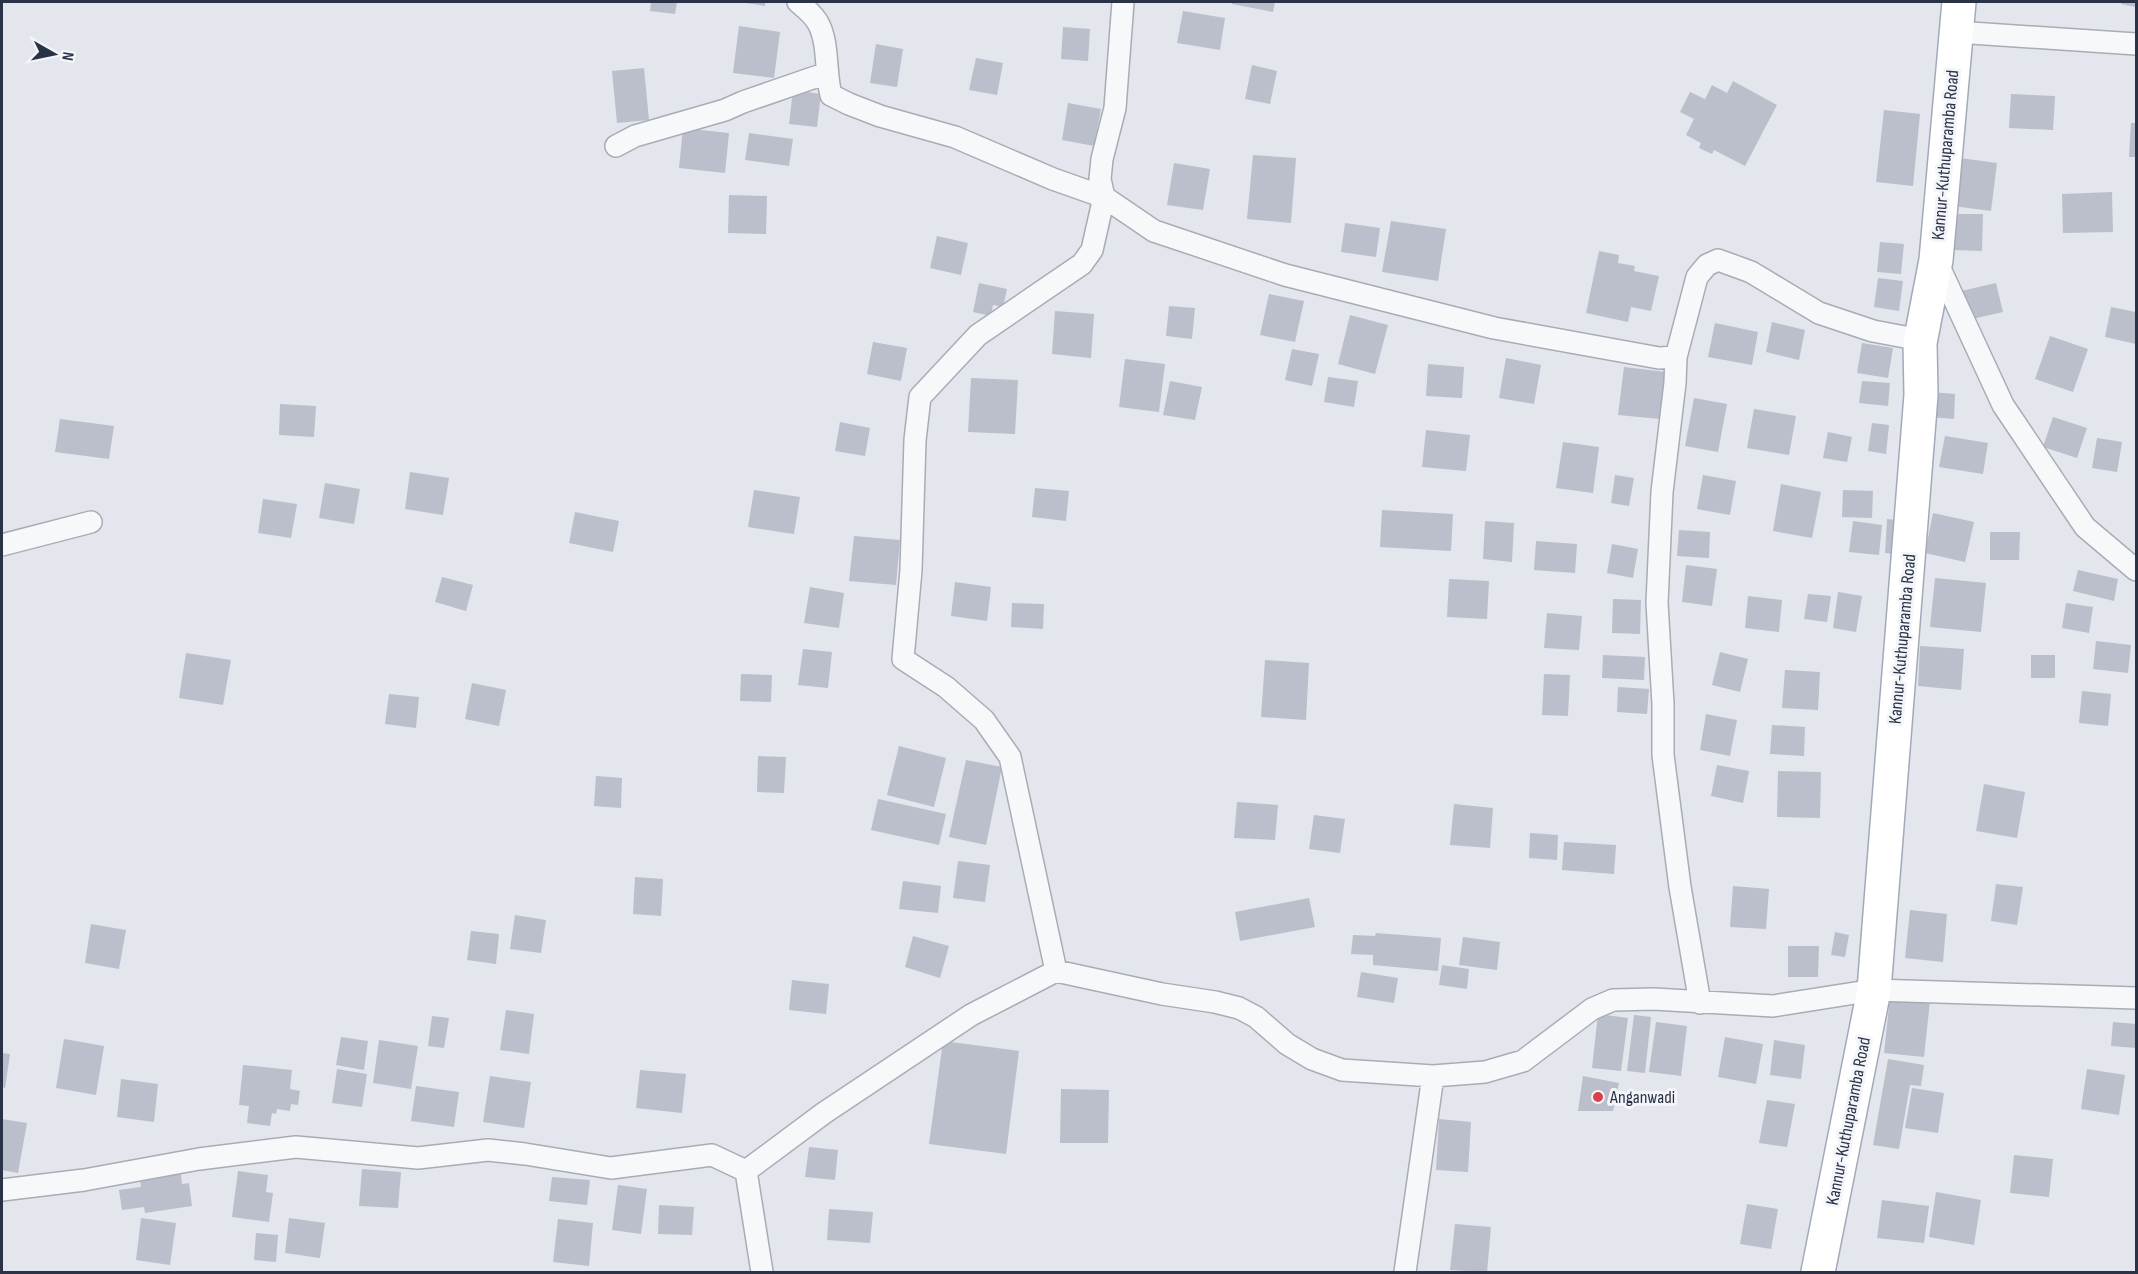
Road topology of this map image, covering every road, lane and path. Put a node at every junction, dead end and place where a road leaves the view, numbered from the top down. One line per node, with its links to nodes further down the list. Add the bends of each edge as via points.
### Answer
1 (798, 2): 5 (street, via 818,22)
2 (1123, 2): 7 (street, via 1115,108 1100,179)
3 (1957, 17): 4 (street); 8 (main road, Kannur-Kuthuparamba Road)
4 (2136, 44)
5 (827, 73): 6 (street, via 725,110 635,136); 7 (street, via 831,95 849,104 955,137)
6 (616, 146)
7 (1104, 197): 10 (street, via 1154,231 1286,275 1494,328 1659,358); 14 (street, via 1092,250 1082,264 978,335 920,397 915,440 912,559 903,659 946,687 984,720 1010,757)
8 (1936, 260): 9 (main road, Kannur-Kuthuparamba Road); 13 (street, via 2002,405 2085,527)
9 (1921, 340): 10 (street, via 1873,331 1819,313 1751,272 1718,260 1707,265 1697,278); 15 (main road, Kannur-Kuthuparamba Road, via 1921,395)
10 (1676, 357): 17 (street, via 1662,492 1657,603 1663,755)
11 (91, 522): 12 (street)
12 (2, 545)
13 (2136, 570)
14 (1056, 971): 18 (street, via 1239,1008 1287,1044 1342,1070); 19 (street, via 971,1015 824,1113)
15 (1874, 990): 16 (street); 17 (street, via 1773,1005); 23 (main road, Kannur-Kuthuparamba Road)
16 (2136, 998)
17 (1700, 1003): 18 (street, via 1613,1000 1592,1009 1523,1061 1485,1072)
18 (1433, 1076): 22 (street)
19 (746, 1171): 20 (street, via 712,1155 611,1168 488,1150 418,1158 296,1147); 21 (street)
20 (2, 1190)
21 (762, 1272)
22 (1405, 1272)
23 (1818, 1272)

